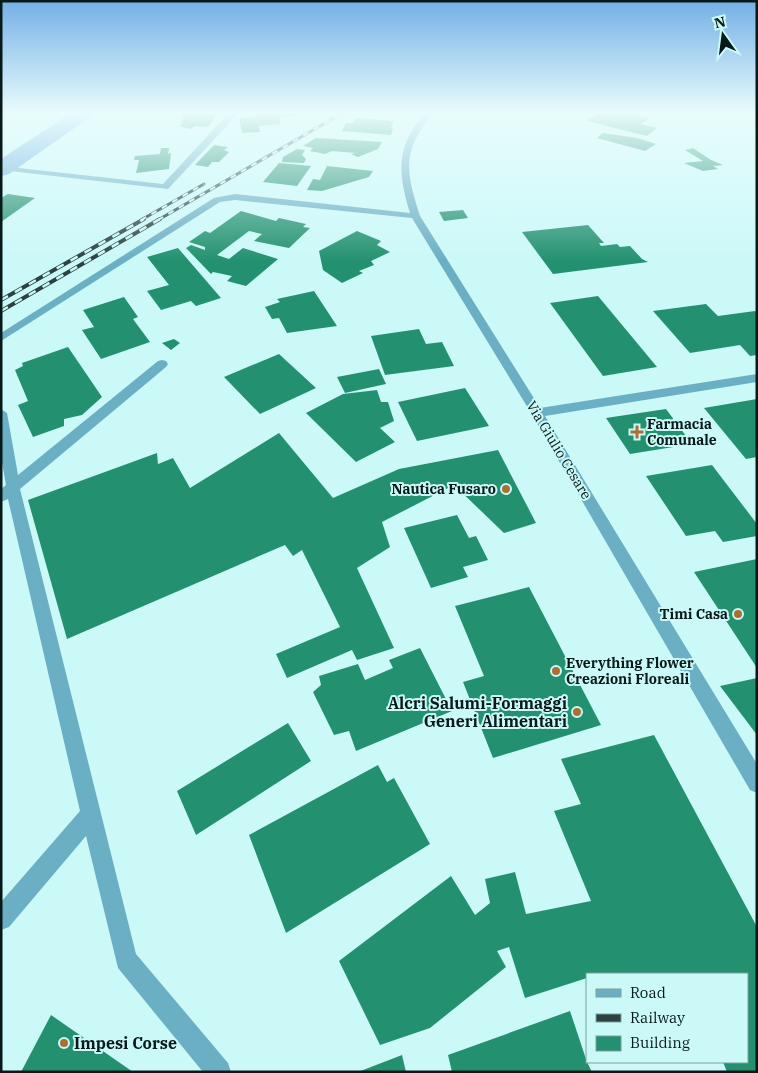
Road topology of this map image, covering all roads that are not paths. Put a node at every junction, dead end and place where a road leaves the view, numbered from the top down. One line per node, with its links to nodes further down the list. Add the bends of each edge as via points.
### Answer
1 (189, 161): 3 (street, via 165,187)
2 (406, 161): 4 (street, Via Giulio Cesare, via 405,180)
3 (1, 168)
4 (415, 216): 5 (street, via 235,197 217,200); 8 (street, Via Giulio Cesare)
5 (1, 338)
6 (162, 364): 10 (street)
7 (757, 378): 8 (street)
8 (537, 413): 11 (street, Via Giulio Cesare)
9 (1, 414): 10 (street)
10 (7, 492): 12 (street)
11 (757, 783)
12 (91, 814): 13 (street); 14 (street, via 126,960)
13 (1, 918)
14 (219, 1072)

